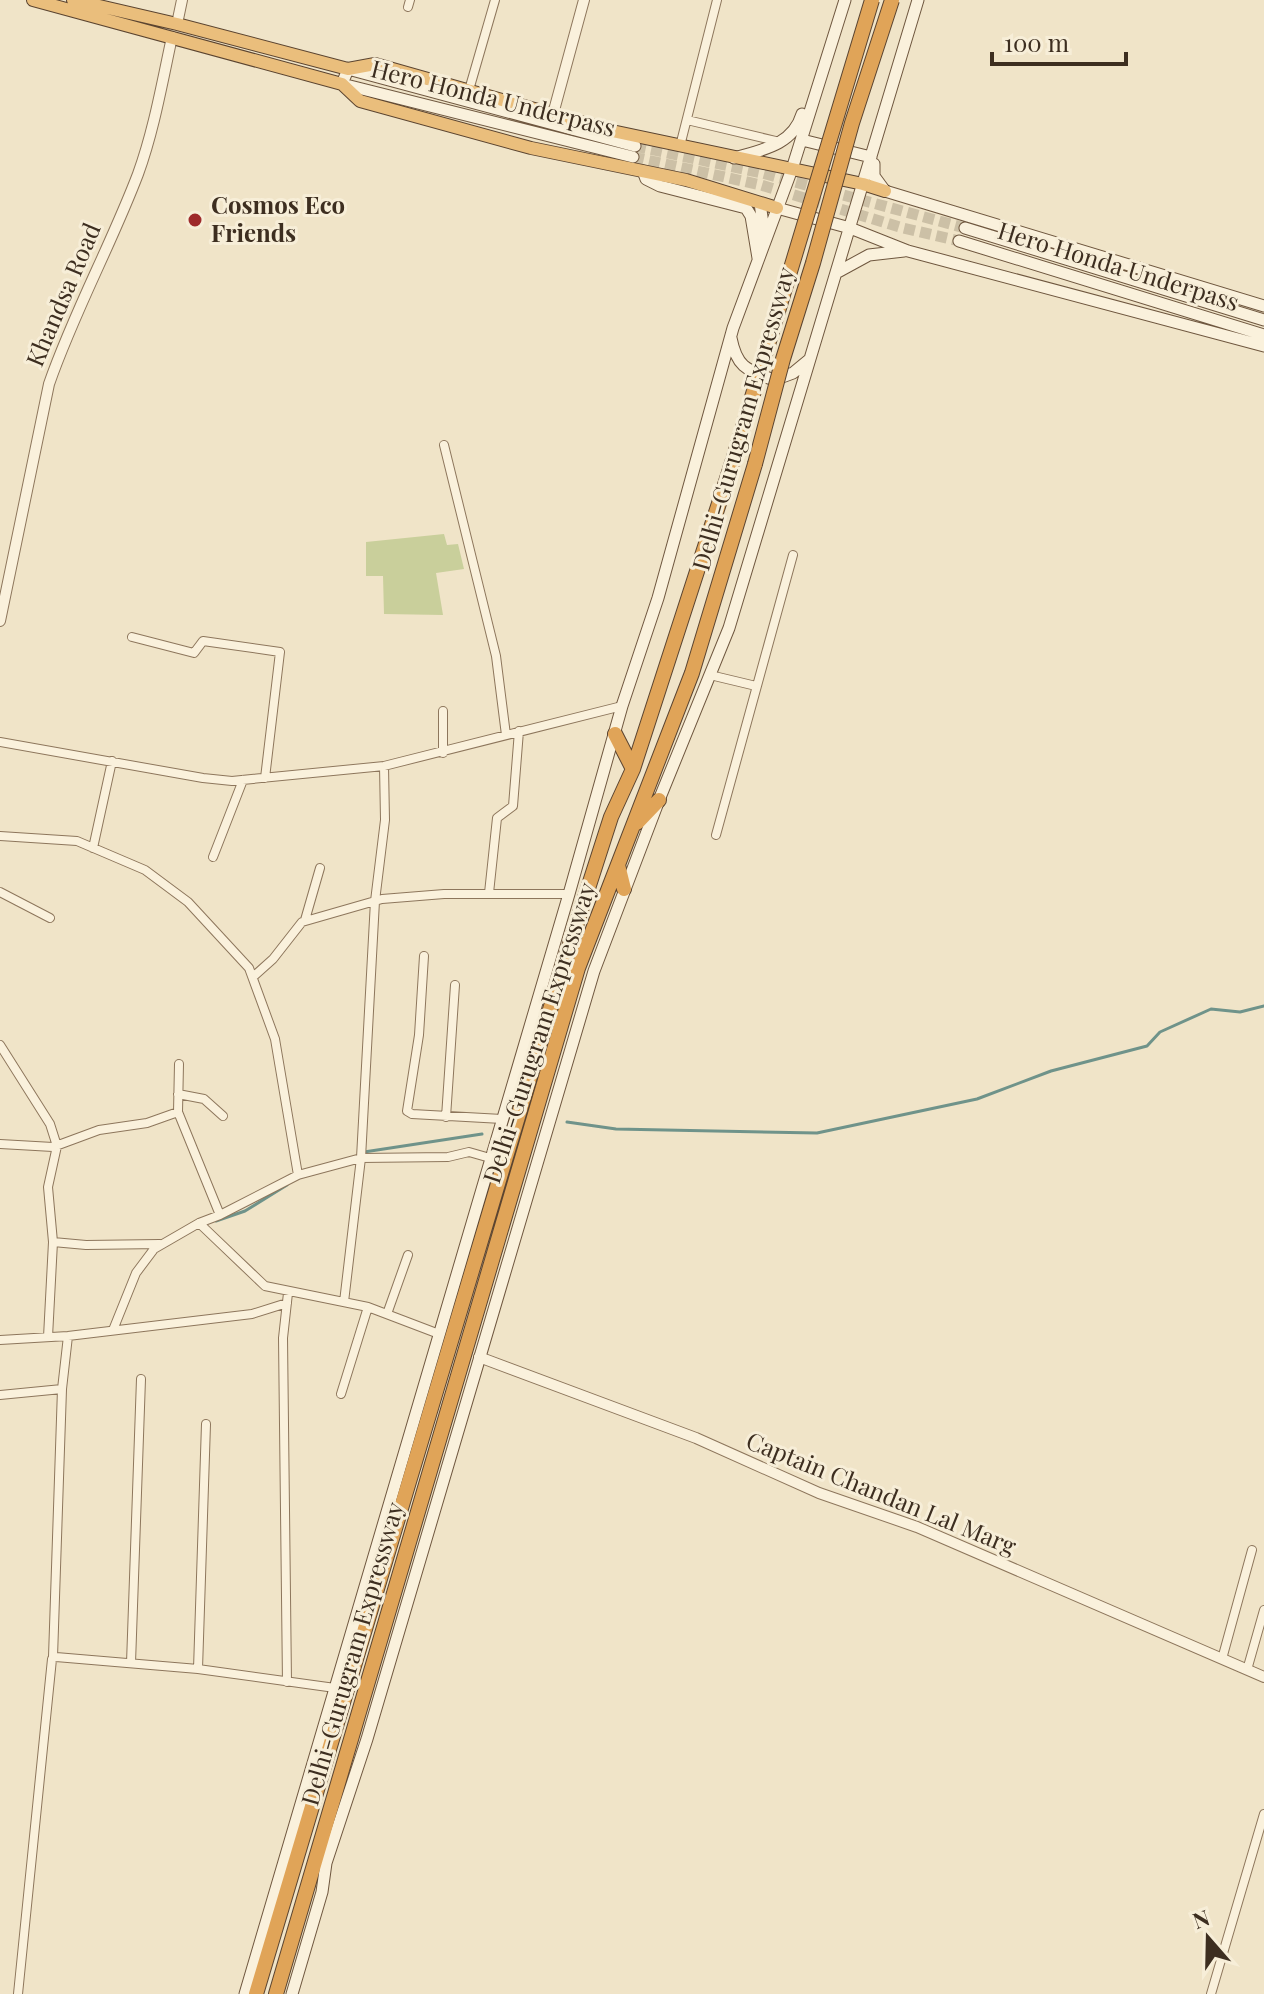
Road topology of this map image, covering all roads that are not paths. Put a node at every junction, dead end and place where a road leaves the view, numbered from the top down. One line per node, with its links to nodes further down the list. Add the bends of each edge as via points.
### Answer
1 (33, 0): 13 (highway)
2 (73, 0): 11 (highway)
3 (182, 0): 12 (street)
4 (495, 0): 17 (street)
5 (584, 0): 18 (street)
6 (717, 0): 19 (street)
7 (845, 0): 14 (main road)
8 (872, 0): 59 (highway, Delhi-Gurugram Expressway, bridge)
9 (892, 0): 63 (highway, Delhi-Gurugram Expressway, bridge, via 692,673)
10 (918, 0): 23 (main road)
11 (87, 2): 12 (highway)
12 (177, 24): 15 (highway)
13 (172, 37): 16 (highway); 46 (street, Khandsa Road, via 137,175 49,384)
14 (825, 65): 20 (main road); 21 (main road, via 813,79 799,125)
15 (348, 69): 16 (main road); 16 (main road, Hero Honda Underpass, via 634,151); 17 (highway, via 375,64)
16 (342, 84): 26 (highway, via 360,101 531,148)
17 (469, 90): 18 (highway)
18 (553, 114): 22 (highway)
19 (687, 120): 21 (street); 22 (street)
20 (802, 140): 23 (main road); 25 (main road)
21 (781, 142): 24 (main road)
22 (680, 146): 24 (highway)
23 (873, 152): 27 (main road); 28 (main road, via 874,176)
24 (733, 158): 25 (highway)
25 (792, 169): 27 (highway); 30 (main road)
26 (643, 171): 29 (highway); 36 (main road, via 646,179 660,186 746,208)
27 (863, 184): 28 (highway); 31 (main road)
28 (885, 191): 38 (main road)
29 (760, 203): 30 (highway); 33 (main road)
30 (777, 208): 31 (main road); 33 (main road)
31 (850, 228): 35 (main road); 37 (main road)
32 (965, 228): 39 (main road, Hero Honda Underpass)
33 (765, 239): 36 (main road)
34 (959, 241): 40 (main road, Hero Honda Underpass)
35 (908, 251): 37 (main road, via 869,255); 42 (main road)
36 (758, 263): 41 (main road)
37 (836, 273): 43 (main road)
38 (1264, 306)
39 (1264, 320)
40 (1264, 335)
41 (731, 337): 43 (main road, via 745,368 774,380); 50 (main road)
42 (1264, 346)
43 (810, 359): 48 (main road)
44 (444, 445): 54 (street, via 496,656)
45 (793, 555): 49 (street)
46 (0, 621)
47 (132, 637): 60 (street, via 194,653 203,641 280,652)
48 (710, 675): 49 (street); 62 (main road)
49 (756, 686): 64 (street)
50 (622, 706): 52 (street); 53 (main road)
51 (443, 711): 56 (street)
52 (519, 731): 54 (street); 72 (street, via 513,806 497,818)
53 (615, 734): 59 (highway); 73 (main road)
54 (506, 735): 56 (street)
55 (0, 742): 57 (street)
56 (443, 753): 58 (street)
57 (112, 761): 61 (street); 66 (street)
58 (384, 766): 60 (street); 74 (street, via 385,820)
59 (633, 769): 92 (highway, Delhi-Gurugram Expressway, via 611,817)
60 (265, 778): 61 (street)
61 (243, 780): 67 (street)
62 (659, 800): 63 (highway); 70 (main road)
63 (632, 828): 68 (highway, Delhi-Gurugram Expressway)
64 (716, 835)
65 (0, 836): 66 (street, via 77,841)
66 (93, 848): 78 (street, via 145,870 173,890)
67 (213, 857)
68 (618, 864): 70 (highway); 128 (highway, Delhi-Gurugram Expressway, via 578,968)
69 (320, 868): 76 (street)
70 (624, 889): 108 (main road, via 594,971)
71 (0, 892): 75 (street)
72 (489, 893): 73 (street); 74 (street)
73 (569, 894): 86 (main road)
74 (375, 901): 76 (street); 89 (street)
75 (50, 918)
76 (305, 920): 78 (street)
77 (424, 956): 85 (street, via 407,1109)
78 (254, 976): 91 (street, via 275,1039)
79 (455, 985): 85 (street)
80 (0, 1045): 88 (street, via 50,1124)
81 (179, 1064): 82 (street)
82 (178, 1094): 83 (street); 84 (street, via 204,1099)
83 (178, 1112): 88 (street, via 99,1130); 93 (street)
84 (223, 1116)
85 (446, 1117): 86 (street)
86 (502, 1119): 90 (main road)
87 (0, 1144): 88 (street)
88 (57, 1146): 95 (street, via 48,1187)
89 (361, 1158): 90 (street, via 469,1152); 91 (street); 99 (street)
90 (490, 1158): 92 (main road)
91 (298, 1175): 93 (street)
92 (490, 1184): 104 (main road); 127 (highway, Delhi-Gurugram Expressway)
93 (220, 1215): 94 (street)
94 (199, 1223): 96 (street); 98 (street, via 262,1285)
95 (53, 1242): 96 (street); 106 (street)
96 (160, 1244): 103 (street, via 136,1273)
97 (408, 1255): 102 (street)
98 (288, 1293): 99 (street); 100 (street)
99 (344, 1302): 101 (street)
100 (287, 1303): 103 (street, via 252,1314); 122 (street)
101 (368, 1307): 102 (street); 111 (street)
102 (387, 1314): 104 (street)
103 (113, 1330): 105 (street)
104 (439, 1334): 123 (main road)
105 (68, 1336): 106 (street); 110 (street)
106 (48, 1337): 107 (street)
107 (0, 1340)
108 (479, 1357): 117 (street, Captain Chandan Lal Marg, via 917,1527); 129 (main road, via 326,1863)
109 (141, 1379): 118 (street)
110 (62, 1389): 112 (street); 116 (street)
111 (341, 1394)
112 (0, 1395)
113 (206, 1424): 119 (street)
114 (1252, 1550): 117 (street)
115 (1264, 1610): 120 (street)
116 (53, 1657): 118 (street); 125 (street)
117 (1222, 1659): 120 (street, Captain Chandan Lal Marg)
118 (131, 1663): 119 (street)
119 (198, 1669): 122 (street)
120 (1247, 1670): 121 (street, Captain Chandan Lal Marg)
121 (1264, 1677)
122 (287, 1682): 123 (street)
123 (335, 1688): 126 (main road)
124 (1264, 1814): 130 (street)
125 (18, 1994)
126 (245, 1994)
127 (256, 1994)
128 (276, 1994)
129 (292, 1994)
130 (1211, 1994)

